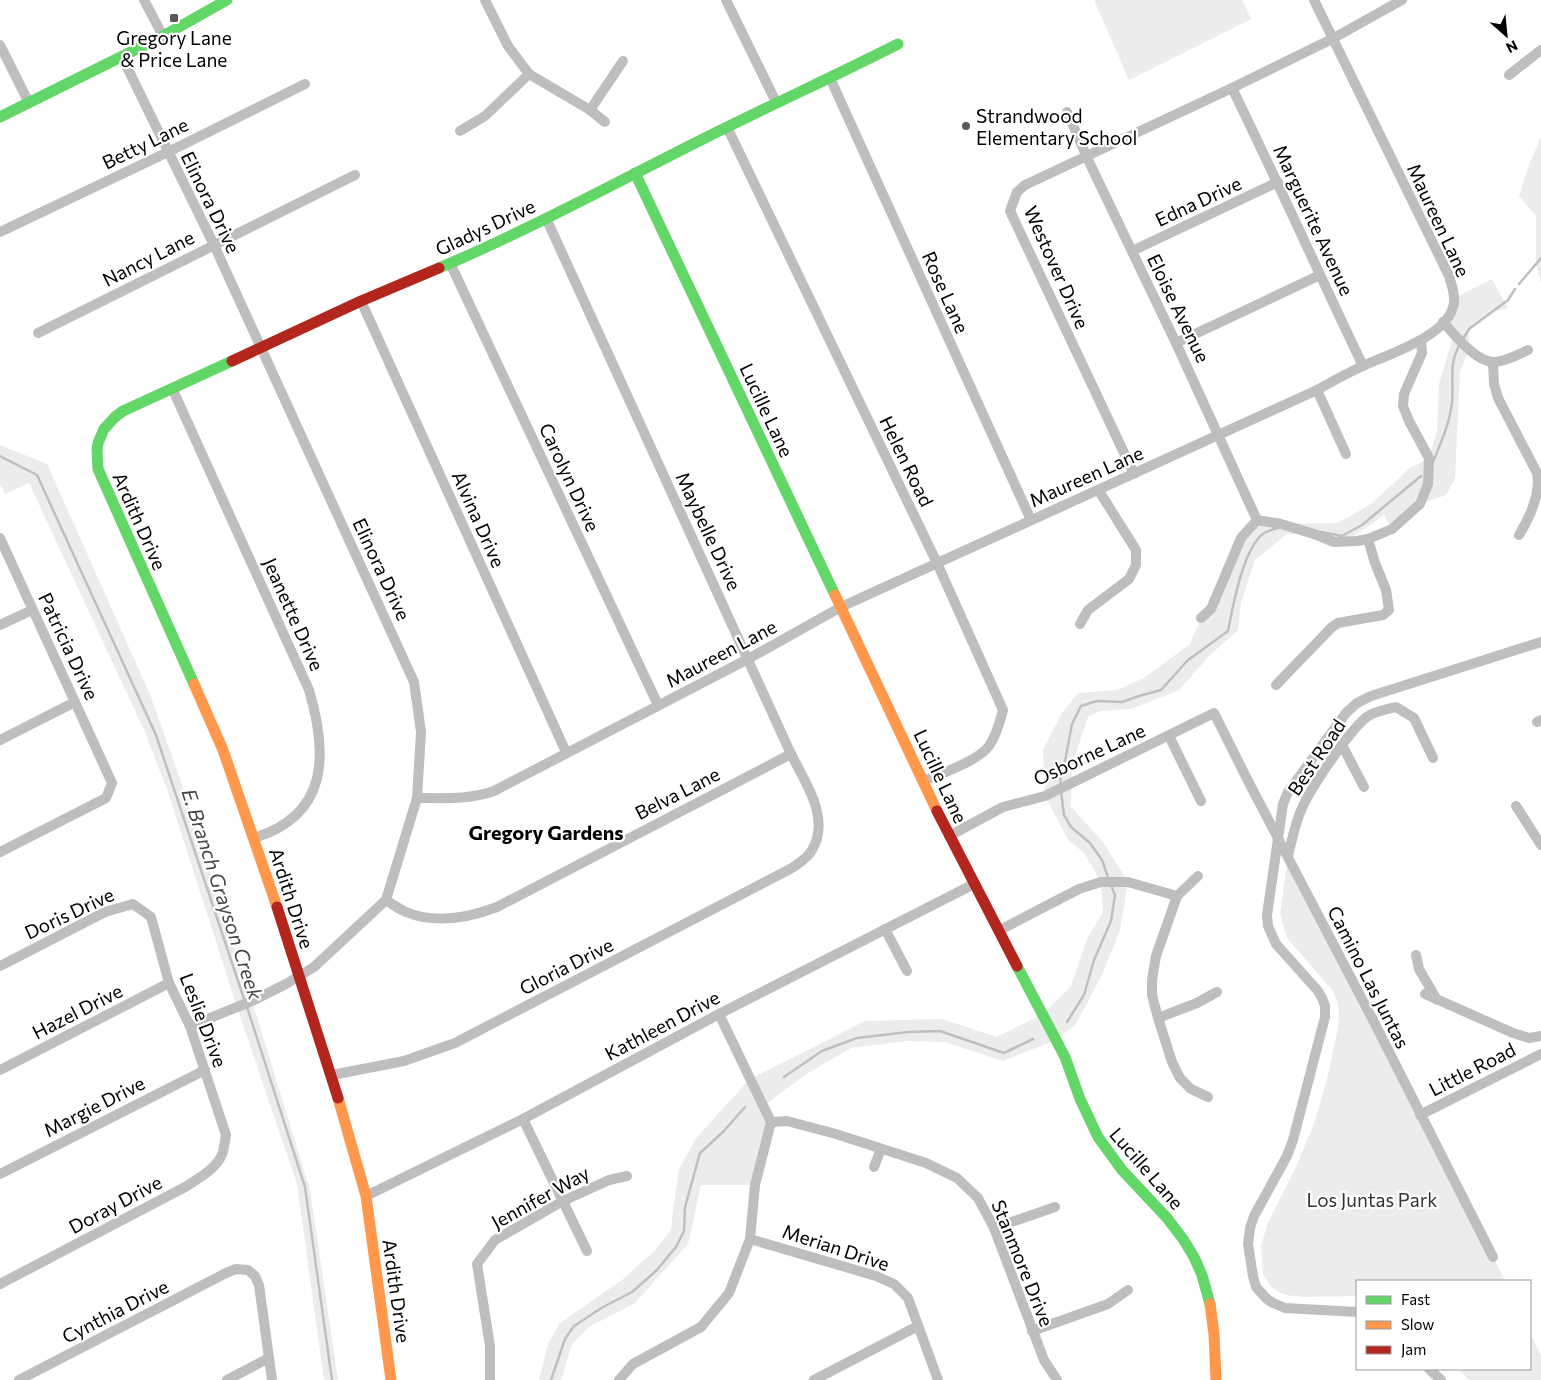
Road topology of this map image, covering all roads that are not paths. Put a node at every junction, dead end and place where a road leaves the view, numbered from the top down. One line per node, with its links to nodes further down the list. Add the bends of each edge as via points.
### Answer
1 (144, 0): 7 (street)
2 (227, 0): 7 (street)
3 (485, 0): 14 (street, via 508,46)
4 (726, 0): 19 (street)
5 (1314, 0): 8 (street, Maureen Lane)
6 (1402, 0): 8 (street, Westover Drive)
7 (163, 36): 12 (street)
8 (1332, 39): 18 (street, Westover Drive); 39 (street, Maureen Lane, via 1449,276 1453,288 1452,310)
9 (898, 44): 16 (street, Gladys Drive)
10 (0, 45): 20 (street)
11 (1541, 50): 15 (street)
12 (122, 57): 20 (street); 27 (street, Elinora Drive)
13 (623, 61): 21 (street)
14 (530, 74): 21 (street); 26 (street, via 485,116)
15 (1509, 75)
16 (830, 78): 19 (street, Gladys Drive); 54 (street, Rose Lane)
17 (305, 84): 27 (street, Betty Lane)
18 (1232, 88): 28 (street, Westover Drive); 31 (street, Marguerite Avenue)
19 (776, 102): 25 (street, Gladys Drive)
20 (29, 103): 23 (street)
21 (590, 110): 24 (street)
22 (1066, 112): 28 (street, Eloise Avenue)
23 (0, 117)
24 (605, 122)
25 (727, 127): 29 (street, Gladys Drive); 59 (street, Helen Road)
26 (460, 131)
27 (168, 152): 33 (street, Betty Lane); 34 (street, Elinora Drive)
28 (1086, 157): 35 (street, Eloise Avenue); 52 (street, Westover Drive, via 1025,185 1017,192 1010,212)
29 (635, 173): 32 (street, Gladys Drive); 60 (street, Lucille Lane)
30 (355, 175): 34 (street, Nancy Lane)
31 (1278, 182): 35 (street, Edna Drive); 37 (street, Marguerite Avenue)
32 (546, 218): 36 (street, Gladys Drive); 65 (street, Maybelle Drive)
33 (0, 232)
34 (214, 245): 40 (street, Nancy Lane); 43 (street, Elinora Drive)
35 (1132, 250): 42 (street, Eloise Avenue)
36 (450, 263): 38 (street, Gladys Drive); 68 (street, Carolyn Drive)
37 (1320, 275): 42 (street); 46 (street, Marguerite Avenue)
38 (361, 301): 43 (street, Gladys Drive); 73 (street, Alvina Drive)
39 (1443, 322): 41 (street, Maureen Lane); 45 (street, via 1469,350)
40 (38, 333)
41 (1421, 340): 46 (street, Maureen Lane); 58 (street, via 1422,353 1404,394 1403,406 1429,458 1428,484 1420,504 1409,516 1392,529)
42 (1176, 343): 49 (street, Eloise Avenue)
43 (261, 348): 47 (street, Gladys Drive); 78 (street, Elinora Drive, via 414,682 421,732)
44 (1528, 350): 45 (street)
45 (1493, 362): 56 (street, via 1498,398 1537,473 1539,483 1529,518)
46 (1363, 366): 48 (street, Maureen Lane)
47 (172, 388): 50 (street, Gladys Drive, via 111,420); 82 (street, Jeanette Drive, via 309,690 319,732 320,764 312,793 296,815 269,833)
48 (1317, 390): 49 (street, Maureen Lane); 51 (street)
49 (1218, 434): 52 (street, Maureen Lane); 55 (street, Eloise Avenue)
50 (96, 446): 82 (street, Ardith Drive, via 98,469 223,750)
51 (1346, 454)
52 (1134, 474): 53 (street, Maureen Lane)
53 (1099, 491): 54 (street, Maureen Lane); 63 (street, via 1136,550 1136,565 1129,579 1088,610)
54 (1031, 520): 59 (street, Maureen Lane)
55 (1257, 520): 58 (street, via 1282,524 1334,542); 62 (street, via 1241,538 1211,609)
56 (1519, 535)
57 (0, 538): 61 (street, Patricia Drive)
58 (1368, 539): 66 (street, via 1386,590 1389,610 1383,615 1338,622 1332,626)
59 (937, 563): 60 (street, Maureen Lane); 76 (street, Helen Road, via 1003,710 989,747 971,760)
60 (841, 608): 65 (street, Maureen Lane); 76 (street, Lucille Lane)
61 (32, 610): 64 (street); 67 (street, Patricia Drive)
62 (1201, 618)
63 (1080, 624)
64 (0, 625)
65 (748, 659): 68 (street, Maureen Lane); 74 (street, Maybelle Drive)
66 (1276, 686)
67 (75, 702): 71 (street); 84 (street, Patricia Drive, via 112,783 106,798)
68 (658, 705): 73 (street, Maureen Lane)
69 (1214, 713): 70 (street, Osborne Lane); 85 (street, Camino Las Juntas)
70 (1169, 736): 79 (street); 81 (street, Osborne Lane, via 1045,796 1004,807)
71 (0, 740)
72 (1342, 745): 75 (street, Best Road, via 1369,715 1396,707 1414,718); 77 (street); 85 (street, Best Road, via 1302,808)
73 (566, 752): 78 (street, Maureen Lane, via 482,795)
74 (791, 754): 86 (street, Maybelle Drive, via 816,806 819,822 817,838); 90 (street, Belva Lane, via 484,912 461,917 427,918 404,912)
75 (1433, 758)
76 (924, 781): 81 (street, Lucille Lane)
77 (1364, 787)
78 (418, 798): 90 (street, Elinora Drive)
79 (1201, 802)
80 (1516, 806): 83 (street)
81 (949, 836): 88 (street, Lucille Lane)
82 (254, 838): 97 (street, Ardith Drive)
83 (1541, 845)
84 (0, 852)
85 (1286, 852): 111 (street, Camino Las Juntas)
86 (805, 859): 109 (street, Gloria Drive, via 456,1043 404,1061)
87 (1198, 876): 89 (street)
88 (974, 884): 92 (street, Kathleen Drive); 93 (street, Lucille Lane)
89 (1177, 896): 93 (street, via 1128,882 1102,882 1079,889); 103 (street, via 1156,956 1152,980)
90 (386, 900): 97 (street)
91 (151, 918): 95 (street, Doris Drive, via 134,904 104,912); 98 (street, Leslie Drive)
92 (885, 929): 96 (street); 102 (street, Kathleen Drive)
93 (1000, 930): 140 (street, Lucille Lane, via 1065,1057 1092,1129 1116,1163 1174,1226 1196,1262 1210,1298)
94 (1416, 955): 101 (street, via 1419,969)
95 (0, 966)
96 (907, 971)
97 (299, 976): 104 (street, via 252,1001); 109 (street, Ardith Drive)
98 (169, 983): 104 (street, Leslie Drive); 107 (street, Hazel Drive)
99 (1217, 992): 103 (street)
100 (1425, 994): 101 (street)
101 (1438, 1001): 105 (street, via 1513,1033 1529,1038)
102 (719, 1014): 112 (street, Kathleen Drive); 113 (street)
103 (1158, 1018): 110 (street, via 1180,1078 1191,1089)
104 (190, 1026): 108 (street, Leslie Drive)
105 (1541, 1036)
106 (1541, 1054): 111 (street, Little Road)
107 (0, 1070)
108 (205, 1070): 114 (street, Leslie Drive); 117 (street, Margie Drive)
109 (332, 1075): 119 (street, Ardith Drive)
110 (1208, 1097)
111 (1420, 1115): 125 (street, Camino Las Juntas)
112 (523, 1119): 119 (street, Kathleen Drive); 120 (street)
113 (771, 1122): 115 (street, Stanmore Drive, via 788,1122); 123 (street, via 755,1185)
114 (226, 1135): 126 (street, Doray Drive, via 223,1154 215,1165 187,1186)
115 (881, 1148): 116 (street); 122 (street, Stanmore Drive, via 926,1163 957,1178 978,1198)
116 (874, 1166)
117 (0, 1174)
118 (627, 1176): 120 (street, Jennifer Way, via 609,1180)
119 (366, 1196): 134 (street, Ardith Drive)
120 (562, 1202): 124 (street); 135 (street, Jennifer Way, via 495,1240 477,1264 490,1346)
121 (1055, 1207): 122 (street)
122 (994, 1228): 129 (street, Stanmore Drive)
123 (750, 1239): 128 (street, Merian Drive, via 894,1284 908,1298); 136 (street, via 729,1293 701,1326 633,1364)
124 (587, 1251)
125 (1493, 1257)
126 (0, 1284)
127 (1128, 1290): 129 (street, via 1108,1304)
128 (918, 1326): 137 (street); 138 (street, Merian Drive)
129 (1032, 1331): 139 (street, Stanmore Drive)
130 (269, 1358): 131 (street, Cynthia Drive, via 259,1285 248,1270 236,1269); 132 (street); 133 (street)
131 (19, 1380)
132 (227, 1380)
133 (272, 1380)
134 (391, 1380)
135 (490, 1380)
136 (619, 1380)
137 (814, 1380)
138 (938, 1380)
139 (1057, 1380)
140 (1216, 1380)

